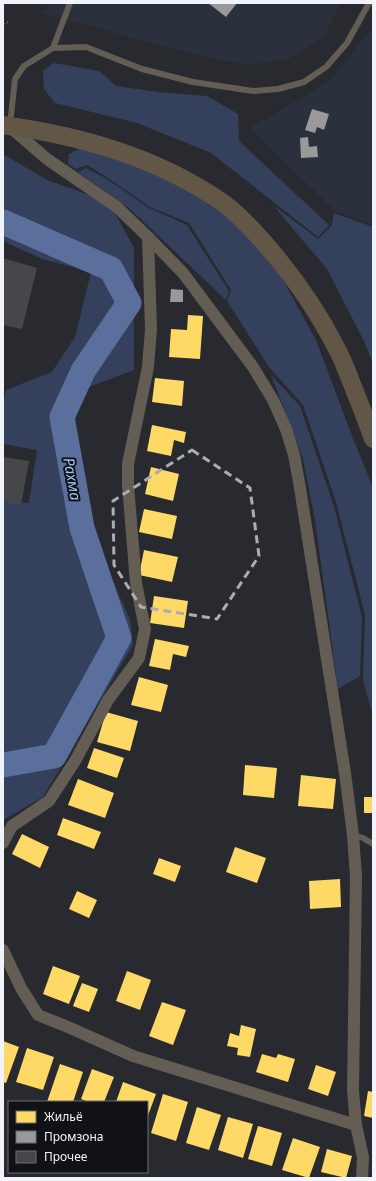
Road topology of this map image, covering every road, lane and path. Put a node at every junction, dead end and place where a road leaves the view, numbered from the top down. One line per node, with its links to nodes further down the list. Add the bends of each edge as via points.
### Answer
1 (70, 3): 6 (lane)
2 (369, 3): 6 (lane, via 347,43 326,67 304,82 278,89 253,90 193,82 142,69 86,48)
3 (4, 21): 4 (path); 5 (path)
4 (10, 23)
5 (3, 28)
6 (53, 48): 7 (lane, via 24,66 15,80)
7 (6, 126): 8 (street, via 47,159 118,207); 9 (main road, via 81,140 113,149 178,176 220,201 252,230 277,258 312,305 337,349)
8 (148, 237): 10 (street, via 183,273 253,367 273,400 286,429 300,488); 11 (street, via 151,329 148,367 128,464 136,583 145,630 139,658 108,700 75,761 49,801 12,826)
9 (373, 439)
10 (353, 835): 12 (lane); 14 (street, via 356,877 352,1091)
11 (3, 843)
12 (373, 844)
13 (3, 950): 14 (street, via 21,988 38,1015 133,1056)
14 (356, 1125): 15 (street)
15 (368, 1158): 16 (street)
16 (362, 1178)

